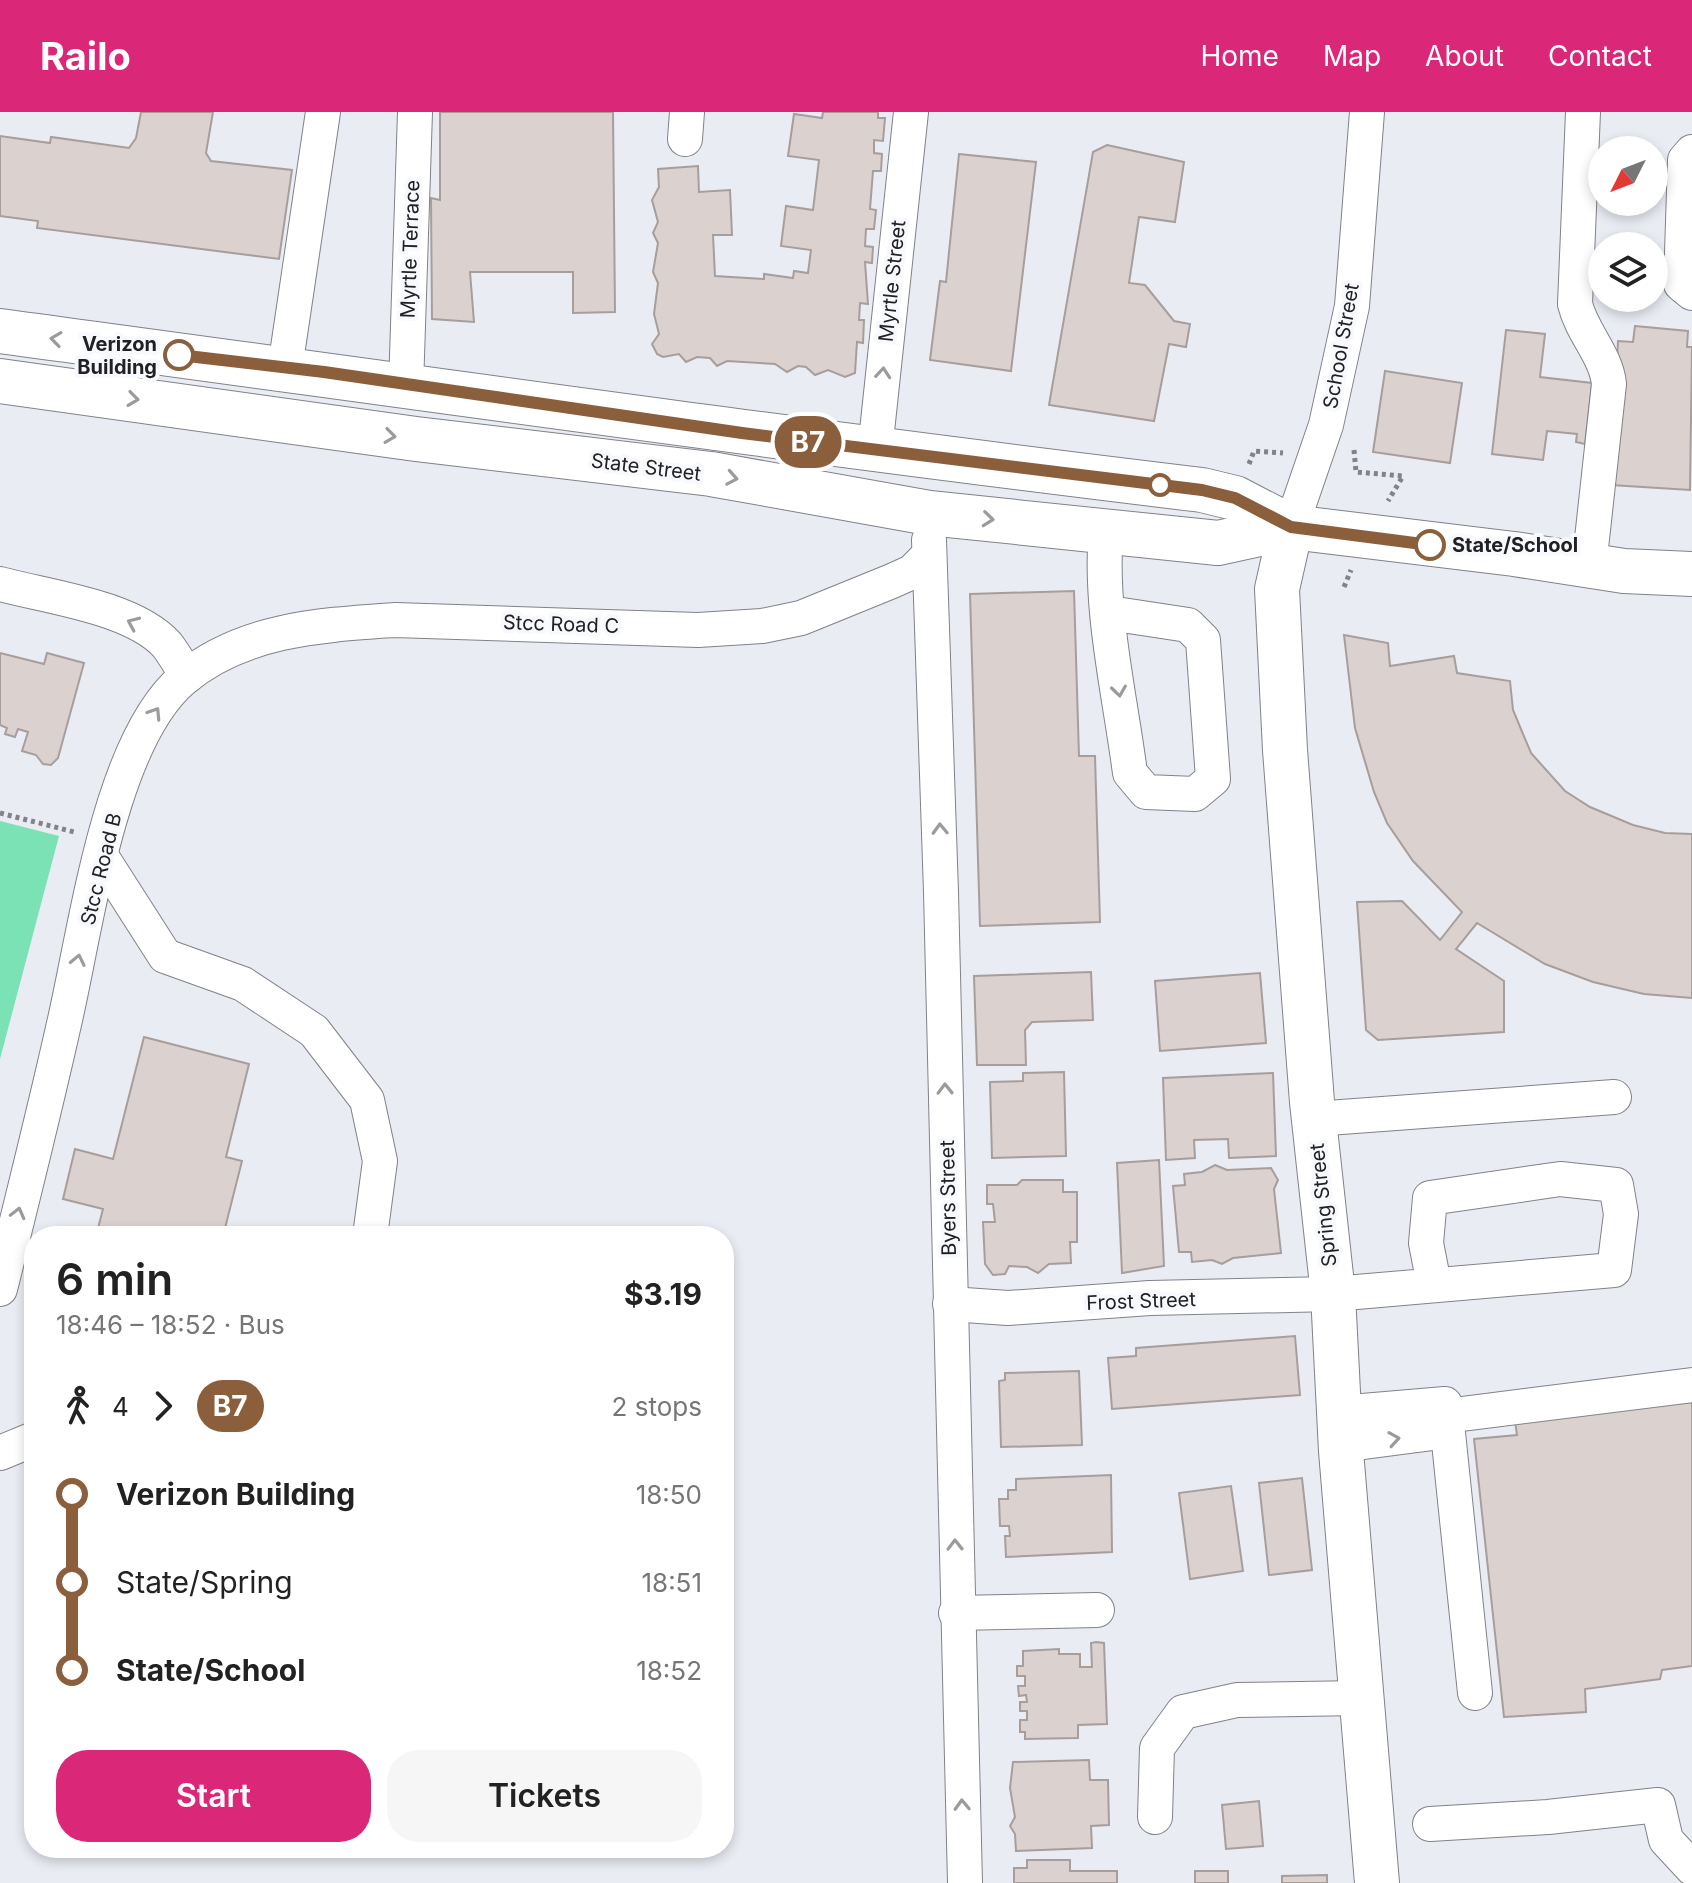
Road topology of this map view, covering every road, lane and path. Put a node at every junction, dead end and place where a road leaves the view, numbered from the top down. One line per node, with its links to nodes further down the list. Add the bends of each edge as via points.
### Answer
1 (323, 112): 9 (street)
2 (415, 112): 11 (street, Myrtle Terrace)
3 (911, 112): 12 (street, Myrtle Street, one-way to 3)
4 (1367, 112): 13 (street, School Street, via 1352,306 1326,425)
5 (1583, 112): 16 (street, via 1575,304 1609,384)
6 (1692, 152): 7 (street, via 1685,160 1681,284)
7 (1692, 293)
8 (0, 331): 9 (main road, State Street, one-way to 8)
9 (285, 368): 11 (main road, State Street)
10 (0, 381): 15 (main road, State Street, one-way to 15, via 711,474)
11 (406, 387): 12 (main road, State Street)
12 (875, 450): 13 (main road, State Street, via 1202,490 1235,498)
13 (1291, 527): 14 (main road, State Street, via 1218,543); 16 (main road, State Street); 24 (main road, Spring Street, via 1277,589)
14 (1106, 531): 15 (main road, State Street, one-way to 14); 19 (street, via 1103,567)
15 (929, 534): 20 (street, Stcc Road C, via 912,572 782,623 698,630 350,623 247,642); 29 (street, Byers Street, one-way to 15)
16 (1589, 566): 17 (main road, State Street)
17 (1692, 574)
18 (0, 584): 20 (street, one-way to 18, via 166,644 142,625)
19 (1109, 613): 19 (street, one-way to 19, via 1130,773 1146,792 1195,794 1213,779 1203,640 1188,625)
20 (187, 676): 22 (street, Stcc Road B, one-way to 20, via 141,736)
21 (0, 813): 22 (path)
22 (104, 848): 25 (street, via 165,956 243,984 314,1031 367,1100 380,1161); 27 (street, Stcc Road B, one-way to 22)
23 (1614, 1097): 24 (street)
24 (1314, 1119): 28 (main road, Spring Street)
25 (371, 1226)
26 (1434, 1284): 26 (street, Frost Street, via 1614,1270 1621,1214 1616,1185 1560,1179 1430,1198 1426,1243); 28 (street, Frost Street)
27 (0, 1289)
28 (1333, 1294): 29 (street, Frost Street, via 1008,1308); 32 (main road, Spring Street)
29 (950, 1304): 36 (street, Byers Street, one-way to 29)
30 (1692, 1385): 31 (street)
31 (1446, 1417): 32 (street); 37 (street)
32 (1340, 1429): 38 (main road, Spring Street)
33 (24, 1443): 34 (street)
34 (0, 1453)
35 (1097, 1610): 36 (street)
36 (956, 1613): 42 (street, Byers Street, one-way to 36)
37 (1475, 1693)
38 (1361, 1698): 39 (street, via 1237,1700 1183,1712 1157,1748); 43 (main road, Spring Street)
39 (1155, 1817)
40 (1430, 1824): 41 (street, via 1658,1805 1666,1840)
41 (1692, 1868)
42 (965, 1883)
43 (1377, 1883)

